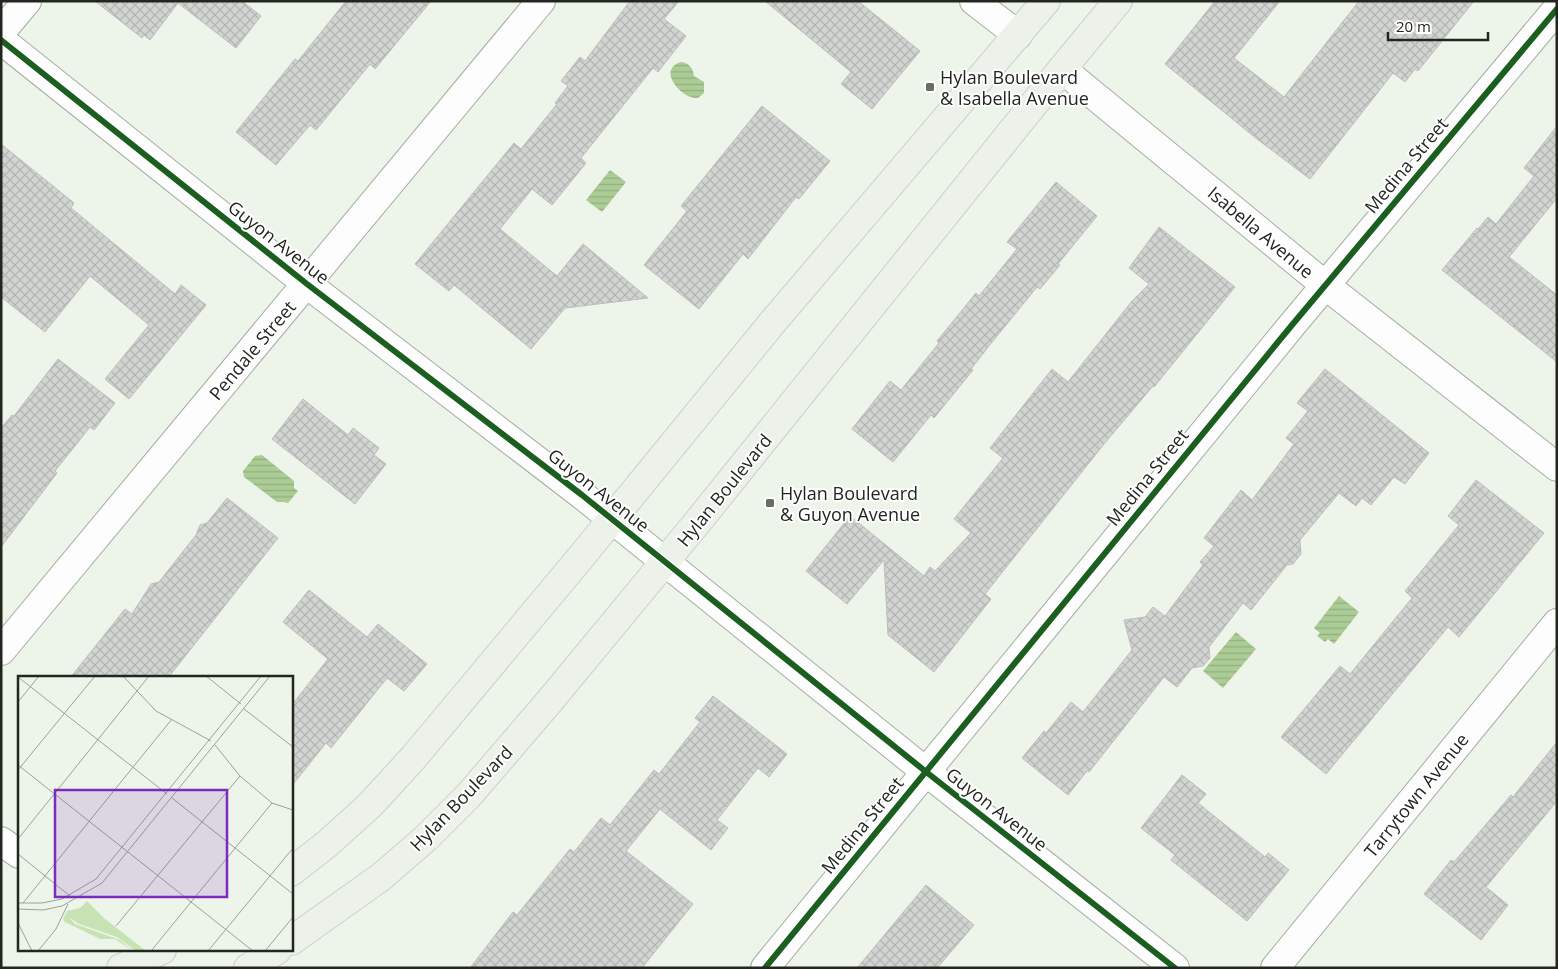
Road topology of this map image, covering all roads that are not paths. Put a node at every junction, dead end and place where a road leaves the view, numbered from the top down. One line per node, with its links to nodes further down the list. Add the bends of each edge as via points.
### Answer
1 (27, 1): 7 (street)
2 (541, 1): 11 (street, Pendale Street)
3 (974, 1): 8 (street)
4 (1046, 1): 8 (main road)
5 (1118, 1): 10 (main road, Hylan Boulevard)
6 (1557, 9): 12 (street, Medina Street)
7 (1, 32)
8 (1018, 35): 14 (main road, via 779,316)
9 (1, 40): 11 (street, Guyon Avenue)
10 (1062, 68): 12 (street, Isabella Avenue); 15 (main road, Hylan Boulevard)
11 (307, 284): 14 (street, Guyon Avenue); 17 (street, Pendale Street)
12 (1325, 285): 13 (street, Isabella Avenue); 18 (street, Medina Street)
13 (1557, 467)
14 (612, 519): 15 (street, Guyon Avenue); 21 (main road, via 408,764 370,805)
15 (666, 562): 18 (street, Guyon Avenue); 22 (main road, Hylan Boulevard, via 548,703 425,839 381,876)
16 (1557, 623): 29 (street, Tarrytown Avenue)
17 (1, 651)
18 (925, 772): 27 (street, Medina Street); 28 (street, Guyon Avenue)
19 (1, 841): 20 (street)
20 (18, 853)
21 (292, 871)
22 (292, 940)
23 (155, 952): 25 (main road)
24 (274, 952): 26 (main road)
25 (126, 960)
26 (248, 968)
27 (765, 968)
28 (1175, 968)
29 (1275, 968)

